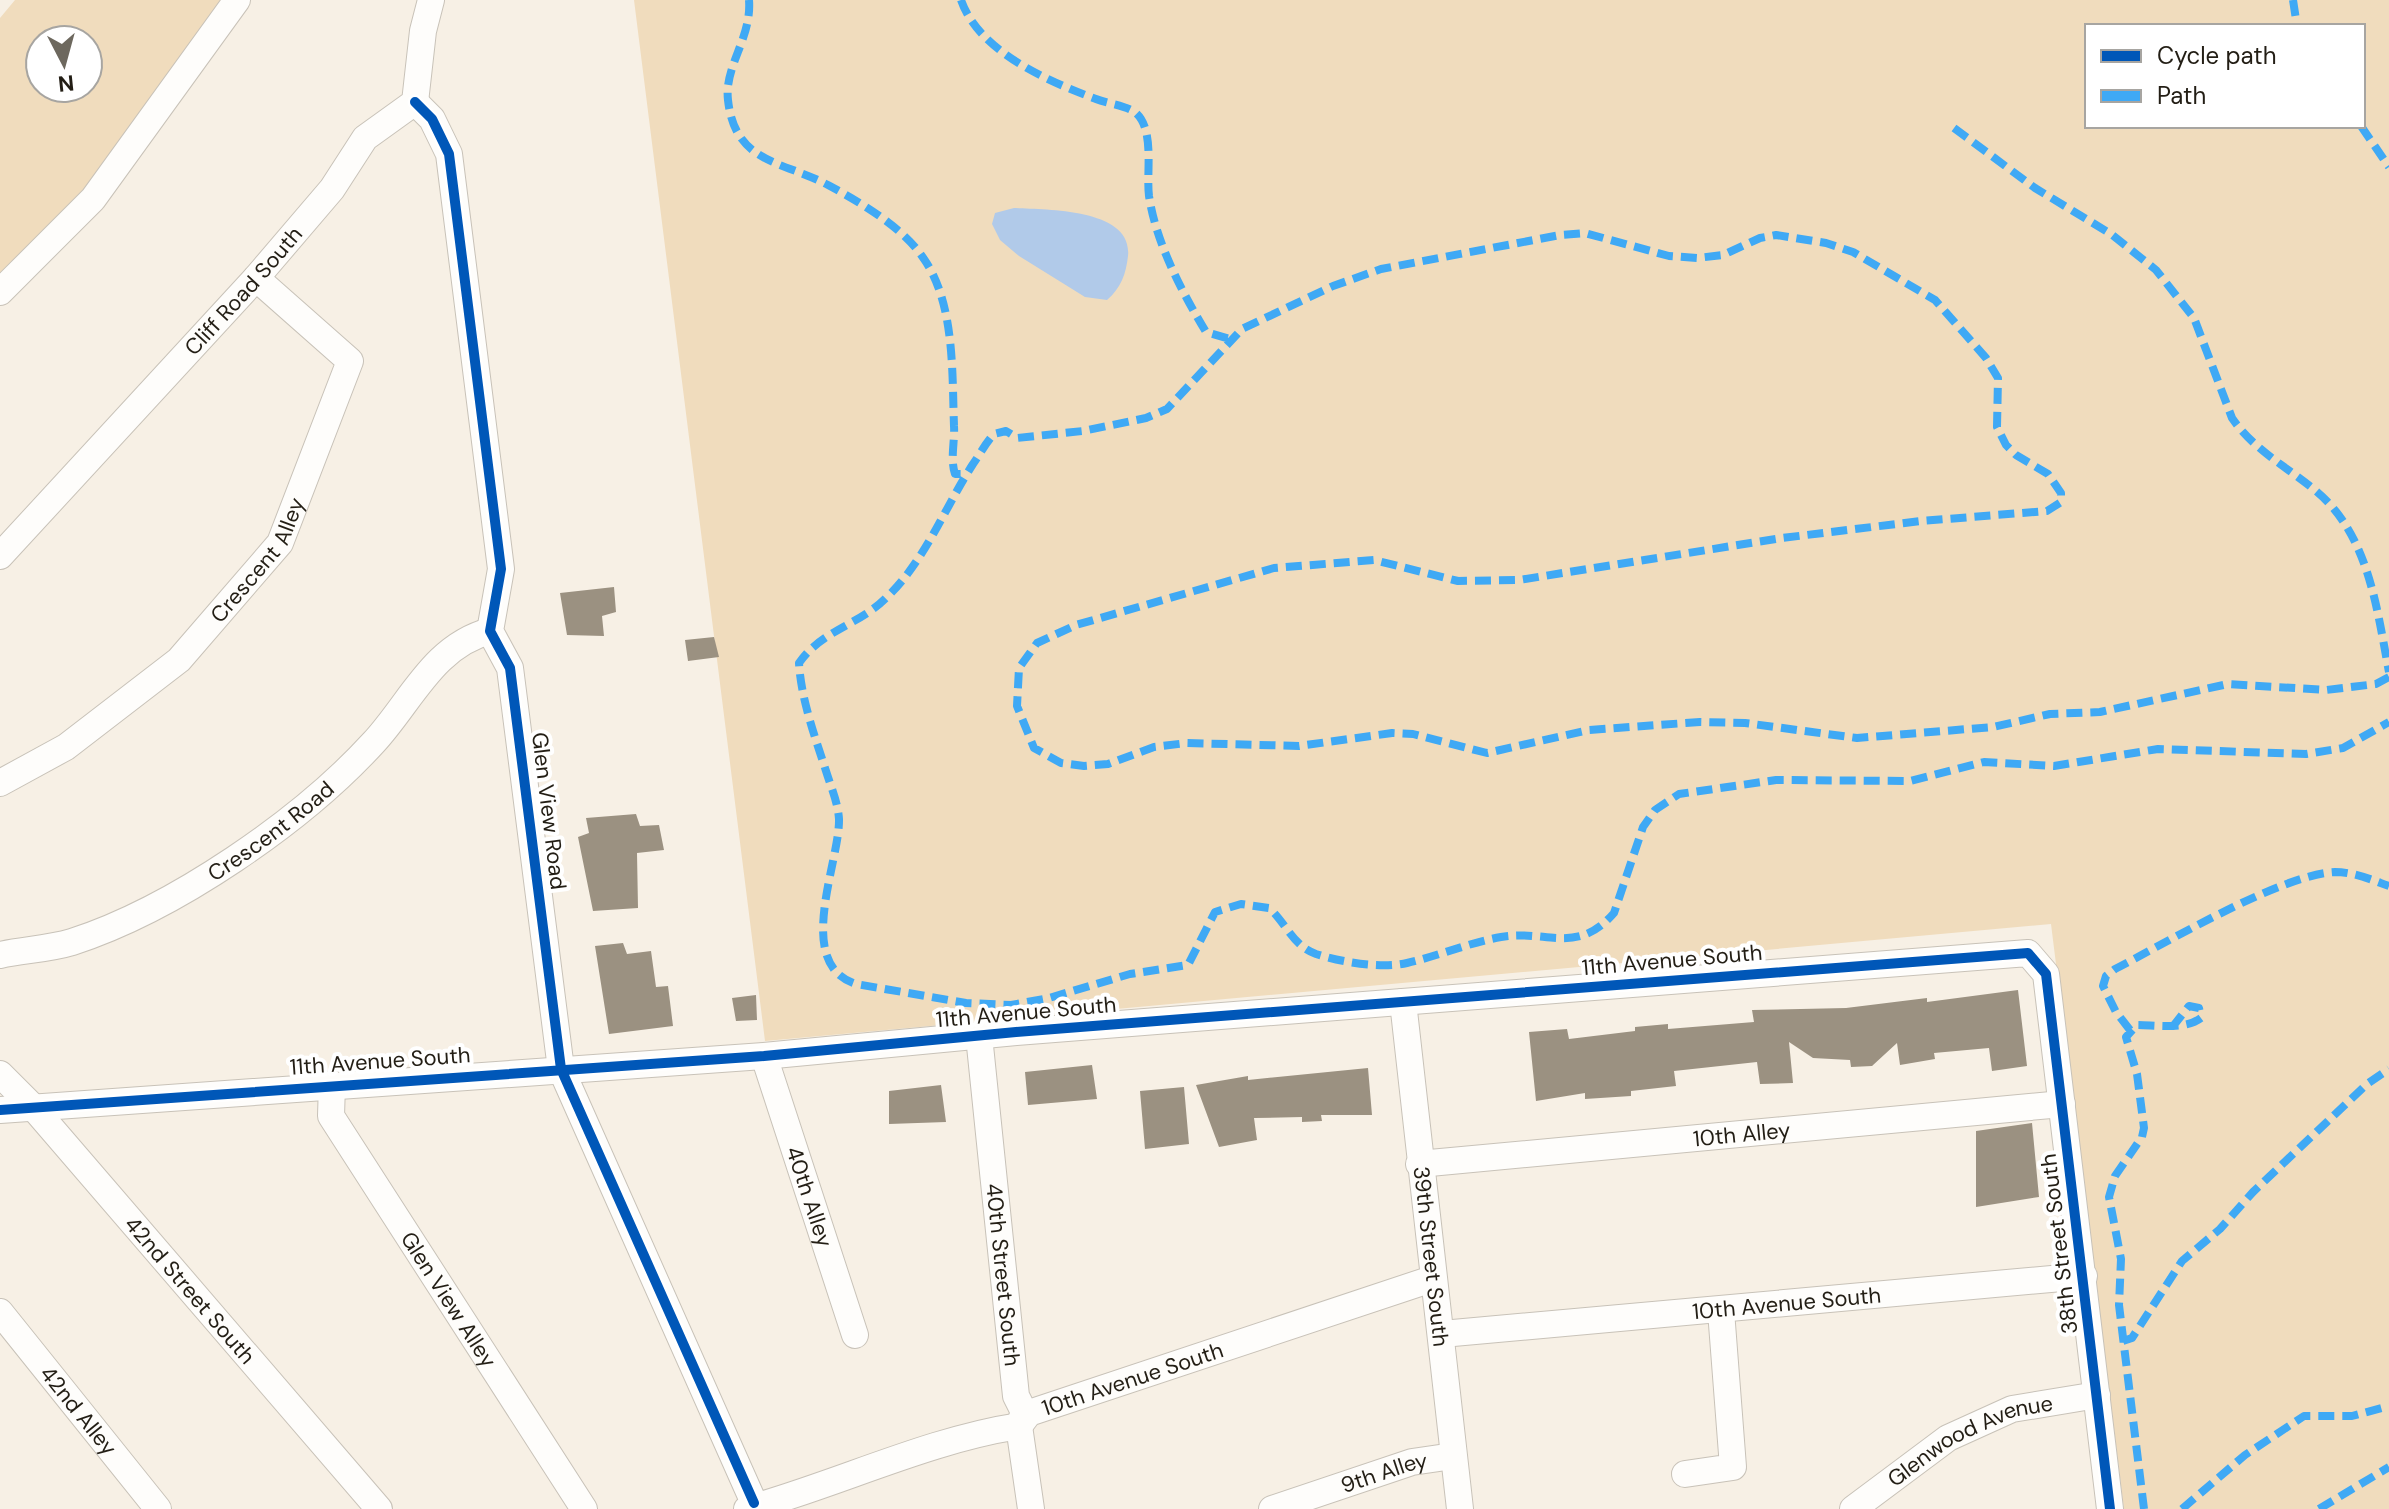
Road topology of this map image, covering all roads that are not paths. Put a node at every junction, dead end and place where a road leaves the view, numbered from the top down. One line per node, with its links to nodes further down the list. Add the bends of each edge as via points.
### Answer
1 (237, 0): 5 (street, via 93,199)
2 (431, 0): 3 (street)
3 (415, 102): 4 (street, Cliff Road South, via 365,138 332,189); 7 (street, via 432,119 449,154 501,569)
4 (256, 278): 6 (street, Cliff Road South); 8 (street, Crescent Alley, via 350,361 280,543 179,660 66,747)
5 (0, 292)
6 (0, 556)
7 (490, 631): 9 (street, Crescent Road, via 467,637 441,657 375,742 305,808 174,897 71,942); 14 (street, Glen View Road, via 510,668)
8 (0, 783)
9 (0, 955)
10 (2046, 974): 11 (street, 11th Avenue South, via 2028,953); 17 (street, 38th Street South)
11 (1403, 1002): 12 (street, 11th Avenue South); 20 (street, 39th Street South)
12 (979, 1036): 13 (street, 11th Avenue South); 28 (street, 40th Street South, via 1016,1396 1024,1412)
13 (764, 1056): 14 (street, 11th Avenue South); 26 (street, 40th Alley)
14 (561, 1069): 16 (street, 11th Avenue South); 31 (street, Glen View Road)
15 (0, 1074): 18 (street, 42nd Street South)
16 (332, 1084): 18 (street, 11th Avenue South); 34 (street, Glen View Alley, via 331,1116)
17 (2062, 1104): 20 (street, 10th Alley); 21 (street, 38th Street South)
18 (33, 1107): 19 (street, 11th Avenue South); 33 (street, 42nd Street South)
19 (0, 1110)
20 (1419, 1164): 22 (street, 39th Street South)
21 (2084, 1276): 23 (street, 10th Avenue South); 27 (street, 38th Street South)
22 (1432, 1279): 25 (street, 39th Street South); 28 (street, 10th Avenue South, via 1029,1413)
23 (1721, 1311): 25 (street, 10th Avenue South); 30 (street, via 1733,1467)
24 (0, 1312): 32 (street, 42nd Alley)
25 (1442, 1334): 29 (street, 39th Street South)
26 (855, 1335)
27 (2097, 1395): 38 (street, Glenwood Avenue, via 2012,1409 1948,1438); 39 (street, 38th Street South)
28 (1019, 1426): 31 (street, 10th Avenue South, via 983,1432 830,1485); 35 (street, 40th Street South)
29 (1453, 1456): 36 (street, 9th Alley, via 1412,1462); 37 (street, 39th Street South)
30 (1685, 1474)
31 (750, 1506)
32 (158, 1509)
33 (379, 1509)
34 (584, 1509)
35 (1031, 1509)
36 (1272, 1509)
37 (1460, 1509)
38 (1853, 1509)
39 (2110, 1509)

